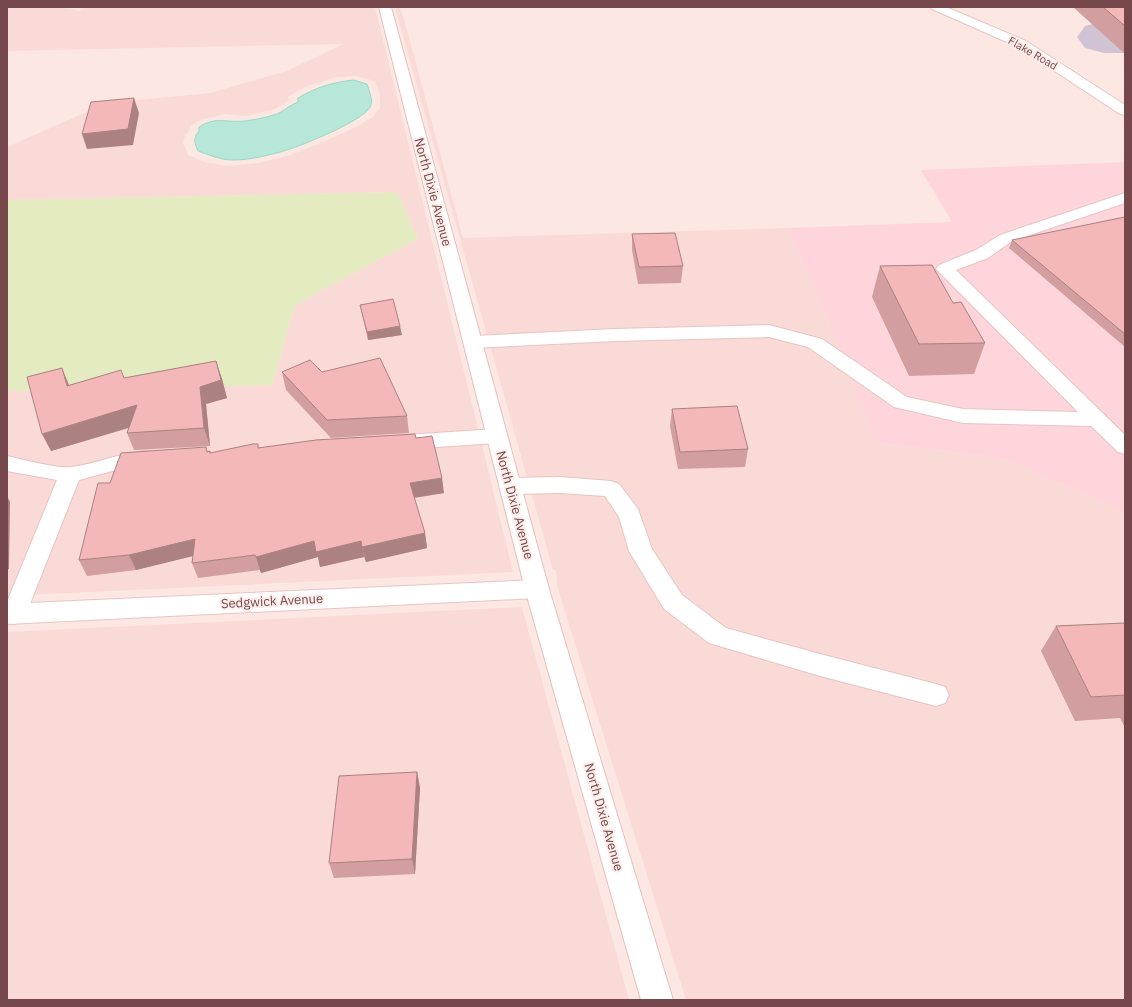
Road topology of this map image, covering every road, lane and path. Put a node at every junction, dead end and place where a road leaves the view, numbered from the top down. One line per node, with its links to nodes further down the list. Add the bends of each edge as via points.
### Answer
1 (385, 7): 5 (street, North Dixie Avenue)
2 (936, 7): 3 (street, Flake Road, via 1022,44)
3 (1125, 111)
4 (1125, 198): 6 (street, via 1006,238 982,254 945,270)
5 (473, 342): 6 (street, via 769,331 815,343 902,402 963,416); 7 (street, North Dixie Avenue)
6 (1098, 419): 9 (street)
7 (497, 436): 8 (street); 13 (street, North Dixie Avenue)
8 (386, 443)
9 (1125, 447)
10 (163, 457): 12 (street, via 131,458)
11 (7, 463): 12 (street)
12 (70, 475): 15 (street)
13 (511, 486): 14 (street, North Dixie Avenue); 16 (street, via 560,485 611,489 630,515 641,551 673,602 718,636)
14 (537, 589): 15 (street, Sedgwick Avenue); 17 (street, North Dixie Avenue)
15 (11, 614)
16 (936, 695)
17 (657, 1000)

